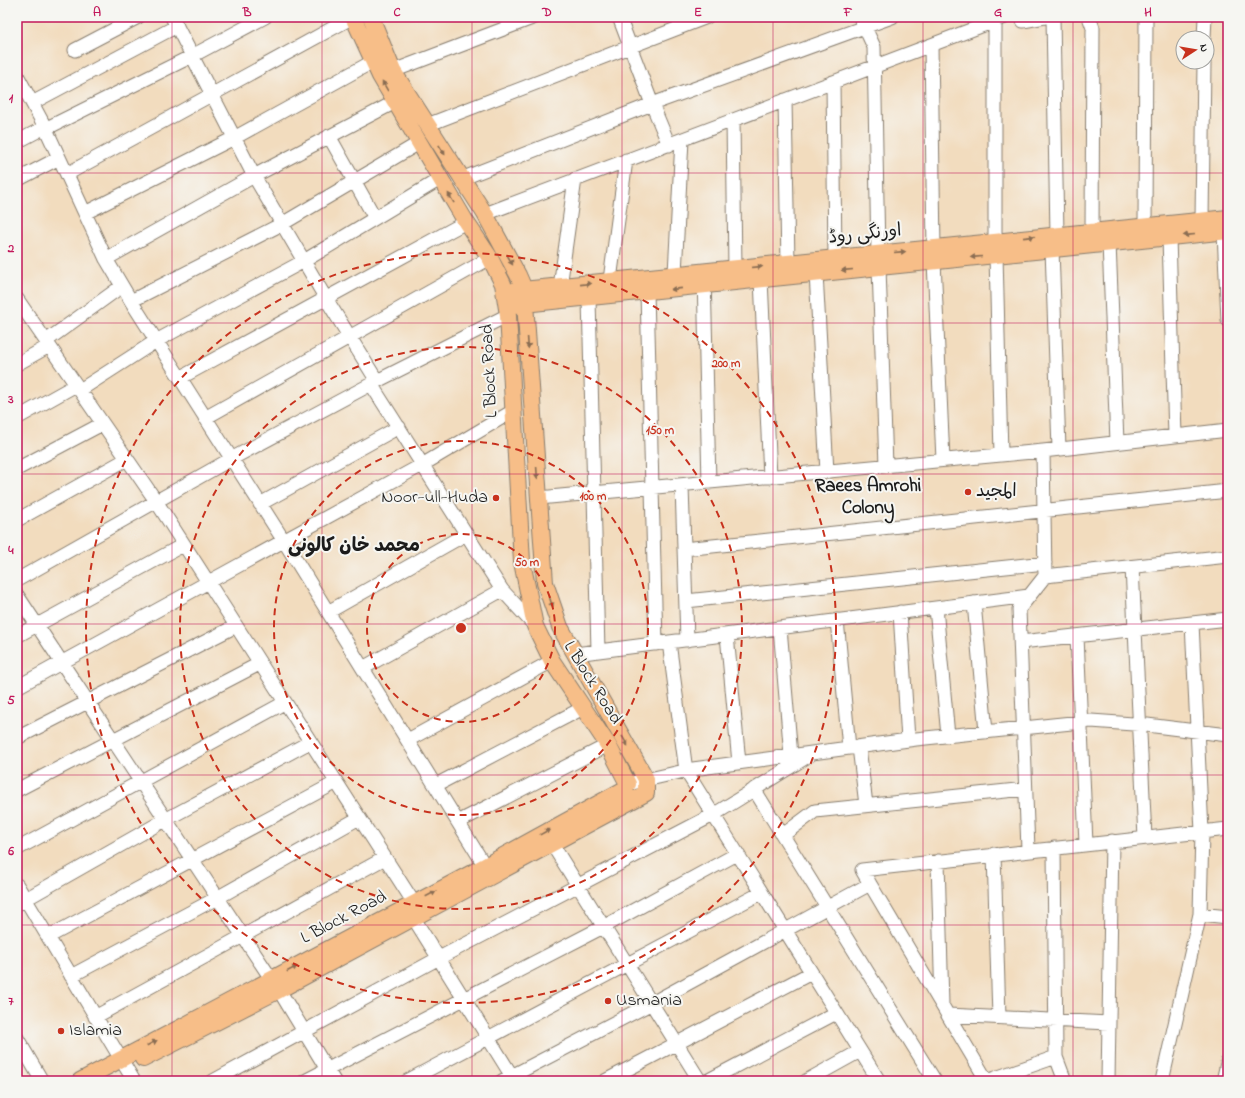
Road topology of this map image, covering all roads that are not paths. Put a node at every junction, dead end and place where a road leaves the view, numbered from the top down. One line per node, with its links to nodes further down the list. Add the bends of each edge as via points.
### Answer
1 (138, 17): 21 (street)
2 (265, 17): 22 (street)
3 (353, 17): 23 (main road, L Block Road); 29 (street)
4 (371, 17): 26 (main road, L Block Road)
5 (535, 17): 26 (street)
6 (619, 17): 20 (street)
7 (707, 17): 20 (street)
8 (892, 17): 17 (street)
9 (1022, 17): 10 (street, via 1023,21)
10 (1045, 17)
11 (1053, 17): 62 (street)
12 (1089, 17): 60 (street, via 1093,28)
13 (1146, 17): 58 (street)
14 (1205, 17): 18 (street)
15 (1000, 19): 19 (street); 64 (street)
16 (174, 22): 22 (street); 32 (street)
17 (863, 22): 24 (street, via 874,47); 33 (street)
18 (1204, 30)
19 (931, 45): 24 (street); 65 (street)
20 (630, 46): 33 (street); 35 (street)
21 (75, 50)
22 (192, 56): 29 (street); 36 (street)
23 (372, 62): 31 (main road, L Block Road, one-way to 23); 38 (street)
24 (875, 66): 28 (street); 70 (street)
25 (1204, 70): 55 (street)
26 (393, 71): 35 (main road, L Block Road)
27 (18, 81): 32 (street)
28 (833, 82): 30 (street); 67 (street)
29 (212, 95): 38 (street); 45 (street)
30 (785, 100): 34 (street); 71 (street)
31 (394, 102): 37 (street); 41 (main road, L Block Road)
32 (32, 104): 36 (street)
33 (652, 104): 42 (street); 48 (street)
34 (733, 120): 39 (street); 72 (street)
35 (427, 125): 48 (main road, L Block Road, one-way to 48)
36 (45, 128): 40 (street); 43 (street)
37 (329, 136): 46 (street); 51 (street)
38 (234, 138): 46 (street); 52 (street)
39 (682, 140): 42 (street); 73 (street)
40 (17, 142)
41 (419, 144): 47 (main road, L Block Road); 51 (street)
42 (669, 145): 44 (street)
43 (59, 158): 45 (street); 50 (street)
44 (626, 160): 49 (street); 77 (street)
45 (67, 174): 52 (street)
46 (254, 176): 57 (street); 68 (street)
47 (440, 179): 54 (street); 56 (main road, L Block Road, one-way to 47)
48 (461, 179): 53 (main road, L Block Road)
49 (575, 179): 53 (street); 80 (street)
50 (17, 180)
51 (354, 181): 54 (street); 57 (street)
52 (85, 213): 68 (street)
53 (485, 214): 82 (main road, L Block Road, one-way to 82, via 518,275)
54 (375, 218): 69 (street)
55 (1202, 220): 58 (main road, اورنگی روڈ); 59 (main road, اورنگی روڈ)
56 (466, 222): 66 (main road, L Block Road); 81 (street)
57 (282, 224): 69 (street); 85 (street)
58 (1145, 226): 60 (main road, اورنگی روڈ)
59 (1227, 227): 61 (main road, اورنگی روڈ, one-way to 61); 88 (street)
60 (1092, 232): 62 (main road, اورنگی روڈ)
61 (1169, 236): 63 (main road, اورنگی روڈ); 102 (street)
62 (1055, 242): 63 (main road, اورنگی روڈ); 64 (main road, اورنگی روڈ); 104 (street)
63 (1109, 244): 103 (street)
64 (995, 248): 65 (main road, اورنگی روڈ); 106 (street)
65 (934, 255): 70 (main road, اورنگی روڈ); 109 (street)
66 (490, 258): 86 (main road, L Block Road); 89 (street)
67 (835, 258): 70 (main road, اورنگی روڈ); 71 (main road, اورنگی روڈ)
68 (106, 259): 78 (street)
69 (304, 260): 81 (street); 90 (street)
70 (878, 261): 74 (main road, اورنگی روڈ, one-way to 74); 111 (street)
71 (788, 263): 72 (main road, اورنگی روڈ, one-way to 71)
72 (735, 269): 75 (main road, اورنگی روڈ)
73 (675, 273): 75 (main road, اورنگی روڈ); 77 (main road, اورنگی روڈ)
74 (816, 273): 76 (main road, اورنگی روڈ); 113 (street)
75 (704, 278): 76 (main road, اورنگی روڈ); 79 (main road, اورنگی روڈ, one-way to 79); 115 (street)
76 (761, 279): 114 (street)
77 (610, 280): 80 (main road, اورنگی روڈ, one-way to 77)
78 (122, 286): 85 (street); 91 (street)
79 (647, 292): 84 (main road, اورنگی روڈ); 117 (street)
80 (559, 294): 82 (main road, اورنگی روڈ); 84 (main road, اورنگی روڈ)
81 (325, 297): 89 (street); 93 (street)
82 (524, 297): 86 (main road, اورنگی روڈ); 120 (main road, L Block Road, one-way to 120)
83 (17, 299): 87 (street)
84 (589, 299): 119 (street)
85 (131, 301): 90 (street)
86 (506, 304): 94 (street); 96 (main road, L Block Road)
87 (22, 315): 91 (street)
88 (1228, 320)
89 (350, 337): 94 (street); 98 (street)
90 (156, 341): 93 (street); 95 (street)
91 (47, 344): 92 (street); 95 (street)
92 (17, 364)
93 (180, 378): 98 (street)
94 (374, 383): 100 (street); 107 (street)
95 (78, 388): 97 (street); 99 (street)
96 (512, 411): 110 (street); 147 (main road, L Block Road, via 522,562)
97 (17, 418)
98 (205, 418): 107 (street)
99 (102, 424): 108 (street); 112 (street)
100 (399, 428): 110 (street); 122 (street)
101 (1228, 430): 102 (street)
102 (1175, 436): 103 (street)
103 (1117, 442): 104 (street)
104 (1059, 449): 105 (street)
105 (1043, 451): 106 (street); 123 (street)
106 (1001, 455): 109 (street)
107 (231, 459): 121 (street); 122 (street)
108 (127, 460): 121 (street); 124 (street)
109 (943, 460): 111 (street)
110 (422, 465): 125 (street); 126 (street)
111 (886, 466): 113 (street)
112 (17, 469)
113 (827, 472): 114 (street)
114 (770, 477): 115 (street)
115 (709, 483): 116 (street)
116 (682, 486): 117 (street); 128 (street)
117 (652, 488): 119 (street); 156 (street)
118 (1228, 491): 123 (street)
119 (594, 493): 120 (street); 157 (street)
120 (539, 498): 158 (main road, L Block Road, one-way to 158, via 545,582 560,627)
121 (156, 502): 127 (street); 132 (street)
122 (260, 504): 126 (street)
123 (1044, 510): 128 (street); 131 (street)
124 (17, 520)
125 (466, 534): 134 (street); 140 (street)
126 (284, 541): 133 (street); 140 (street)
127 (183, 545): 133 (street); 145 (street)
128 (684, 549): 137 (street)
129 (1228, 556): 130 (street)
130 (1132, 567): 131 (street); 149 (street)
131 (1045, 570): 136 (street); 137 (street)
132 (17, 580)
133 (208, 582): 146 (street); 160 (street)
134 (502, 590): 147 (street); 162 (street)
135 (17, 595): 145 (street)
136 (1029, 596): 138 (street); 155 (street, via 1019,609)
137 (686, 601): 153 (street)
138 (974, 603): 139 (street); 171 (street)
139 (936, 608): 141 (street); 173 (street)
140 (328, 612): 162 (street)
141 (900, 612): 143 (street); 177 (street)
142 (1228, 619): 144 (street)
143 (837, 620): 148 (street); 180 (street)
144 (1192, 623): 149 (street); 170 (street)
145 (37, 625): 151 (street); 160 (street)
146 (236, 626): 161 (street); 164 (street)
147 (534, 626): 159 (main road, L Block Road)
148 (780, 628): 150 (street); 182 (street)
149 (1135, 630): 152 (street); 168 (street)
150 (727, 635): 153 (street); 183 (street)
151 (17, 636)
152 (1077, 636): 155 (street); 167 (street)
153 (687, 640): 154 (street)
154 (669, 642): 156 (street); 184 (street)
155 (1021, 642): 169 (street)
156 (656, 644): 157 (street)
157 (598, 651): 158 (street)
158 (575, 654): 185 (main road, L Block Road, one-way to 185)
159 (552, 661): 166 (main road, L Block Road); 176 (street)
160 (62, 663): 163 (street); 164 (street)
161 (259, 664): 165 (street); 175 (street)
162 (363, 668): 176 (street)
163 (17, 686)
164 (87, 701): 174 (street); 175 (street)
165 (284, 703): 178 (street); 186 (street)
166 (583, 708): 179 (main road, L Block Road); 189 (street)
167 (1081, 722): 168 (street); 169 (street); 204 (street)
168 (1140, 724): 170 (street); 201 (street)
169 (1022, 728): 171 (street); 191 (street)
170 (1198, 731): 172 (street); 199 (street)
171 (986, 732): 173 (street)
172 (1228, 735)
173 (948, 736): 177 (street)
174 (17, 738)
175 (112, 740): 186 (street); 192 (street)
176 (408, 740): 189 (street)
177 (908, 740): 180 (street)
178 (310, 742): 187 (street); 196 (street)
179 (608, 745): 188 (main road, L Block Road); 197 (street)
180 (854, 748): 181 (street); 193 (street)
181 (813, 753): 182 (street); 190 (street)
182 (791, 756): 183 (street)
183 (739, 762): 184 (street)
184 (686, 771): 185 (street); 194 (street)
185 (646, 779): 188 (street); 203 (main road, L Block Road, via 646,793 641,797)
186 (140, 782): 196 (street); 206 (street)
187 (335, 783): 195 (street); 211 (street)
188 (628, 784): 213 (main road, L Block Road, one-way to 188, via 625,789)
189 (436, 785): 197 (street)
190 (754, 789): 194 (street); 200 (street)
191 (1025, 789): 193 (street); 207 (street)
192 (17, 790)
193 (866, 805): 200 (street, via 815,811)
194 (713, 815): 208 (street); 216 (street)
195 (359, 818): 210 (street); 218 (street)
196 (165, 820): 211 (street); 219 (street)
197 (458, 822): 213 (street)
198 (1228, 829): 199 (street)
199 (1202, 832): 201 (street); 222 (street)
200 (783, 835): 220 (street)
201 (1145, 838): 202 (street)
202 (1112, 841): 204 (street); 240 (street)
203 (552, 844): 216 (street); 221 (main road, L Block Road)
204 (1086, 844): 205 (street)
205 (1054, 848): 207 (street); 239 (street)
206 (17, 849)
207 (1028, 850): 209 (street)
208 (737, 854): 217 (street); 224 (street)
209 (994, 854): 212 (street); 238 (street)
210 (385, 858): 221 (street); 226 (street)
211 (192, 859): 218 (street); 227 (street)
212 (938, 861): 214 (street, via 862,870); 235 (street)
213 (486, 866): 221 (main road, L Block Road, one-way to 213)
214 (870, 884): 220 (street); 235 (street)
215 (17, 885): 219 (street)
216 (578, 886): 224 (street); 228 (street)
217 (761, 893): 225 (street); 229 (street)
218 (217, 898): 226 (street); 231 (street)
219 (22, 902): 227 (street)
220 (828, 907): 225 (street); 264 (street)
221 (413, 910): 228 (street); 232 (main road, L Block Road)
222 (1200, 914): 223 (street); 267 (street)
223 (1228, 917)
224 (603, 926): 229 (street); 233 (street)
225 (784, 930): 230 (street); 234 (street)
226 (243, 936): 232 (street); 237 (street)
227 (48, 937): 231 (street)
228 (439, 958): 233 (street); 241 (street)
229 (628, 964): 234 (street); 242 (street)
230 (811, 973): 236 (street); 244 (street)
231 (71, 976): 237 (street)
232 (275, 985): 241 (street); 249 (main road, L Block Road)
233 (464, 999): 242 (street); 250 (street)
234 (652, 1003): 244 (street); 251 (street)
235 (945, 1011): 238 (street); 247 (street, via 987,1081)
236 (836, 1013): 245 (street); 261 (street)
237 (95, 1016): 249 (street)
238 (999, 1017): 239 (street)
239 (1056, 1020): 240 (street); 247 (street)
240 (1109, 1023): 266 (street)
241 (304, 1031): 250 (street); 255 (street)
242 (488, 1037): 251 (street); 258 (street)
243 (17, 1038): 246 (street)
244 (678, 1043): 259 (street); 260 (street)
245 (860, 1052): 262 (street); 263 (street)
246 (21, 1053): 252 (street)
247 (1056, 1057): 265 (street)
248 (1228, 1059): 268 (street)
249 (127, 1069): 253 (main road, L Block Road); 254 (main road, L Block Road)
250 (327, 1069): 256 (street); 257 (street)
251 (510, 1079)
252 (42, 1081)
253 (80, 1081)
254 (104, 1081)
255 (213, 1081)
256 (305, 1081)
257 (334, 1081)
258 (407, 1081)
259 (605, 1081)
260 (700, 1081)
261 (707, 1081)
262 (806, 1081)
263 (879, 1081)
264 (935, 1081)
265 (1065, 1081)
266 (1108, 1081)
267 (1162, 1081)
268 (1223, 1081)

